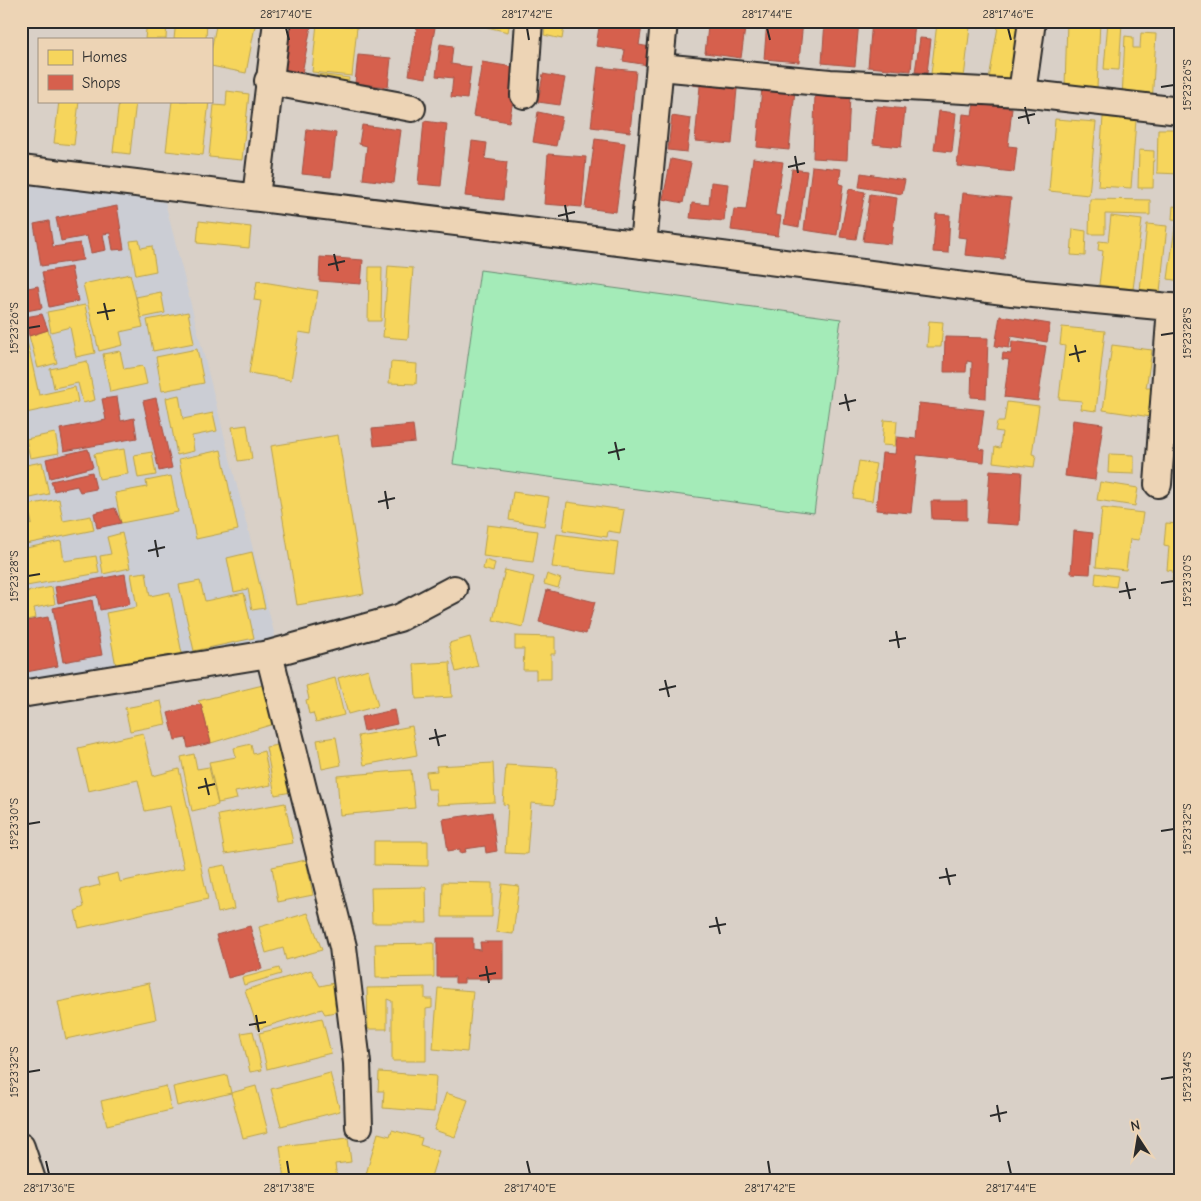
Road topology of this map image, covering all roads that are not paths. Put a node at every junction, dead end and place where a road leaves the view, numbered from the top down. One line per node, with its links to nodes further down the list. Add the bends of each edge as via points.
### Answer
1 (277, 21): 6 (street)
2 (529, 21): 8 (street)
3 (664, 21): 5 (street)
4 (1032, 21): 7 (street)
5 (660, 67): 7 (street, via 830,83); 13 (street)
6 (268, 81): 9 (street); 12 (street)
7 (1022, 93): 10 (street)
8 (524, 95)
9 (412, 108)
10 (1180, 111)
11 (21, 169): 12 (street)
12 (256, 197): 13 (street)
13 (643, 245): 14 (street, via 1012,292)
14 (1175, 307): 15 (street)
15 (1158, 484)
16 (454, 589): 17 (street, via 398,618)
17 (269, 654): 18 (street); 19 (street, via 343,947 357,1063)
18 (21, 694)
19 (358, 1126)
20 (21, 1147): 21 (street)
21 (32, 1180)

